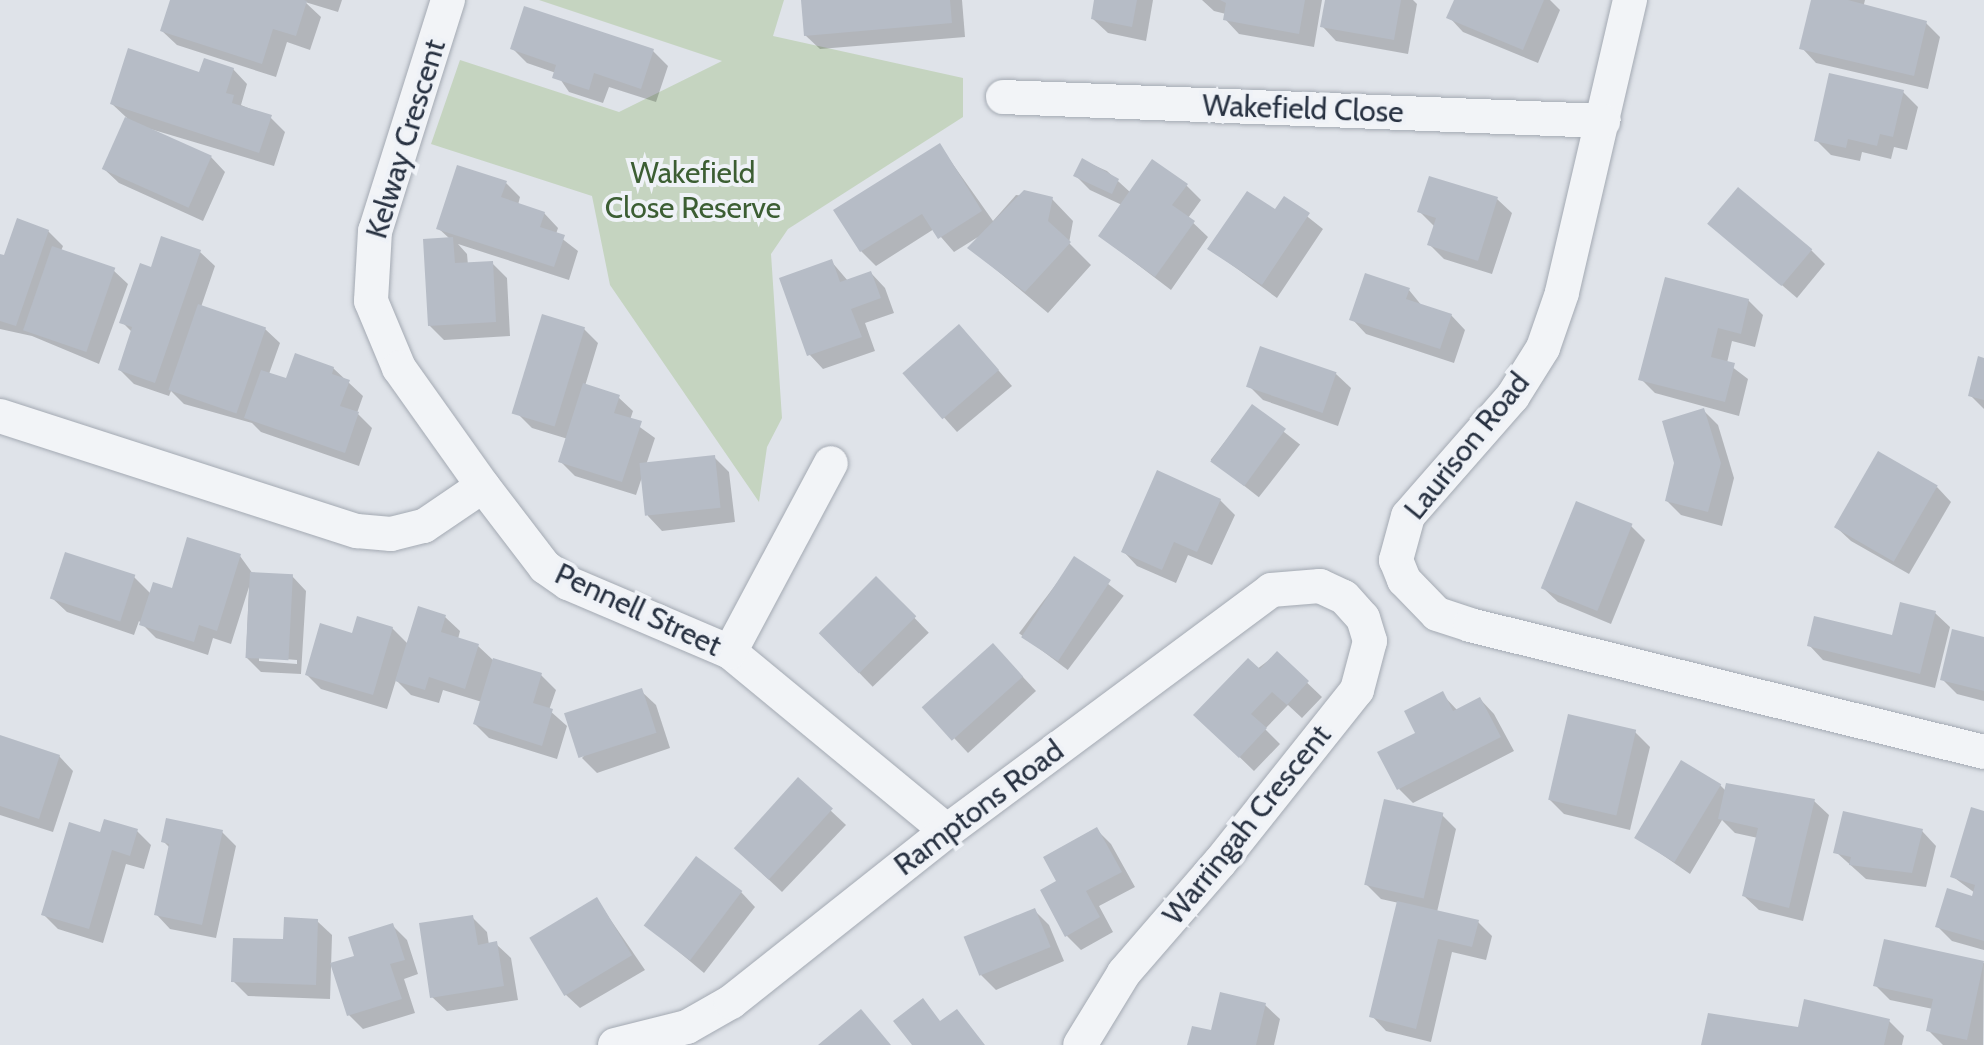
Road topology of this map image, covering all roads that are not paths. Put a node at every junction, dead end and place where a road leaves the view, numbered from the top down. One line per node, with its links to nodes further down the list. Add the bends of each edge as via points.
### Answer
1 (448, 0): 7 (street, Kelway Crescent, via 375,231 371,301 399,368)
2 (1630, 0): 4 (street, Laurison Road)
3 (1003, 97): 4 (street, Wakefield Close)
4 (1604, 121): 10 (street, Laurison Road, via 1543,348 1513,396 1408,516 1396,560 1404,580 1437,614 1470,625)
5 (0, 416): 7 (street, via 357,531 391,534 424,526)
6 (831, 463): 9 (street)
7 (483, 486): 9 (street, Pennell Street, via 528,549 568,583)
8 (1344, 597): 11 (street, Ramptons Road, via 1320,586 1271,590); 13 (street, Warringah Crescent, via 1363,618 1370,641 1357,690 1124,973)
9 (730, 652): 11 (street, Pennell Street)
10 (1984, 752)
11 (947, 831): 12 (street, Ramptons Road, via 710,1016 663,1036)
12 (615, 1045)
13 (1080, 1045)

